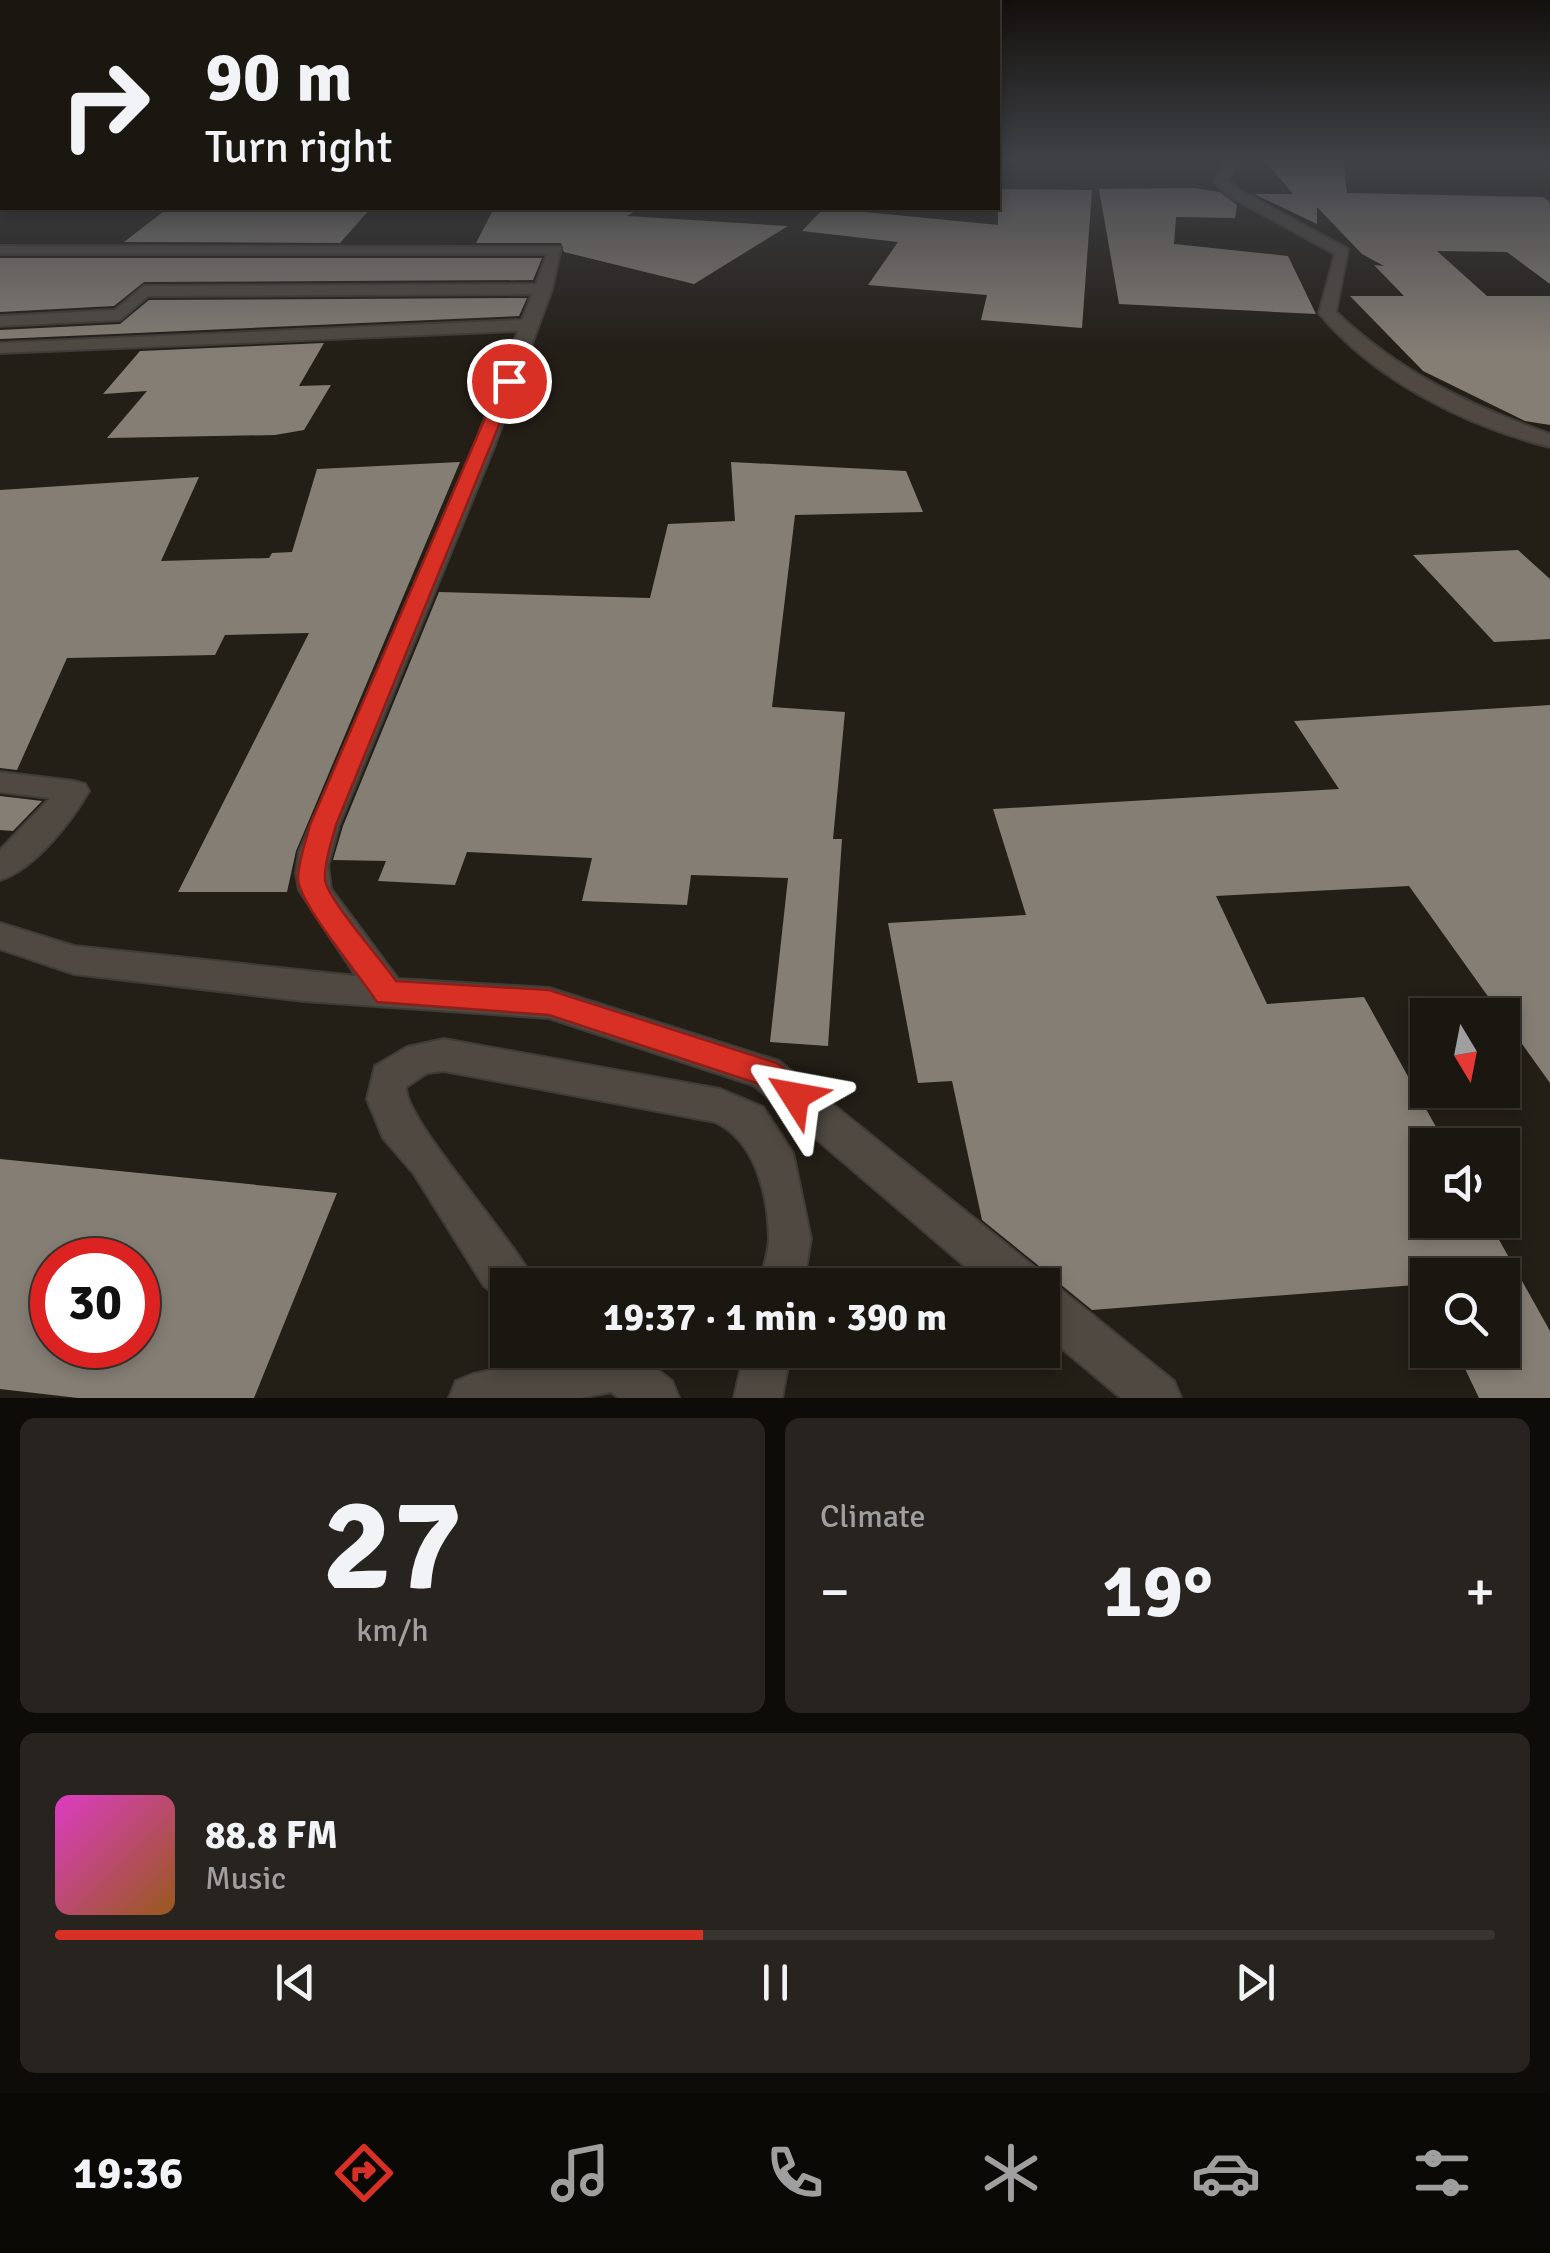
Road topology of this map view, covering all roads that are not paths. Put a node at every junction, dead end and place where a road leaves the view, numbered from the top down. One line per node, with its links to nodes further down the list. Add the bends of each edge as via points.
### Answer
1 (1291, 223): 7 (street, via 1343,252 1327,313 1370,357 1478,416)
2 (0, 250): 3 (street, via 556,250)
3 (544, 289): 4 (street, via 144,291 120,315); 5 (street)
4 (0, 322)
5 (530, 325): 6 (street); 11 (street, via 323,825 311,878 317,902)
6 (0, 348)
7 (1550, 440)
8 (0, 782): 9 (street, via 74,791)
9 (0, 868)
10 (0, 936): 11 (street, via 74,960)
11 (388, 993): 14 (street, via 549,1003 766,1073)
12 (497, 1268): 13 (street, via 428,1161 396,1125 386,1099 388,1078 420,1058 444,1055 720,1106 749,1120 773,1153 790,1239)
13 (784, 1268)
14 (1001, 1268)
15 (1060, 1318): 22 (street)
16 (564, 1368): 19 (street)
17 (619, 1368): 20 (street)
18 (764, 1368): 21 (street)
19 (473, 1398)
20 (654, 1398)
21 (758, 1398)
22 (1157, 1398)

